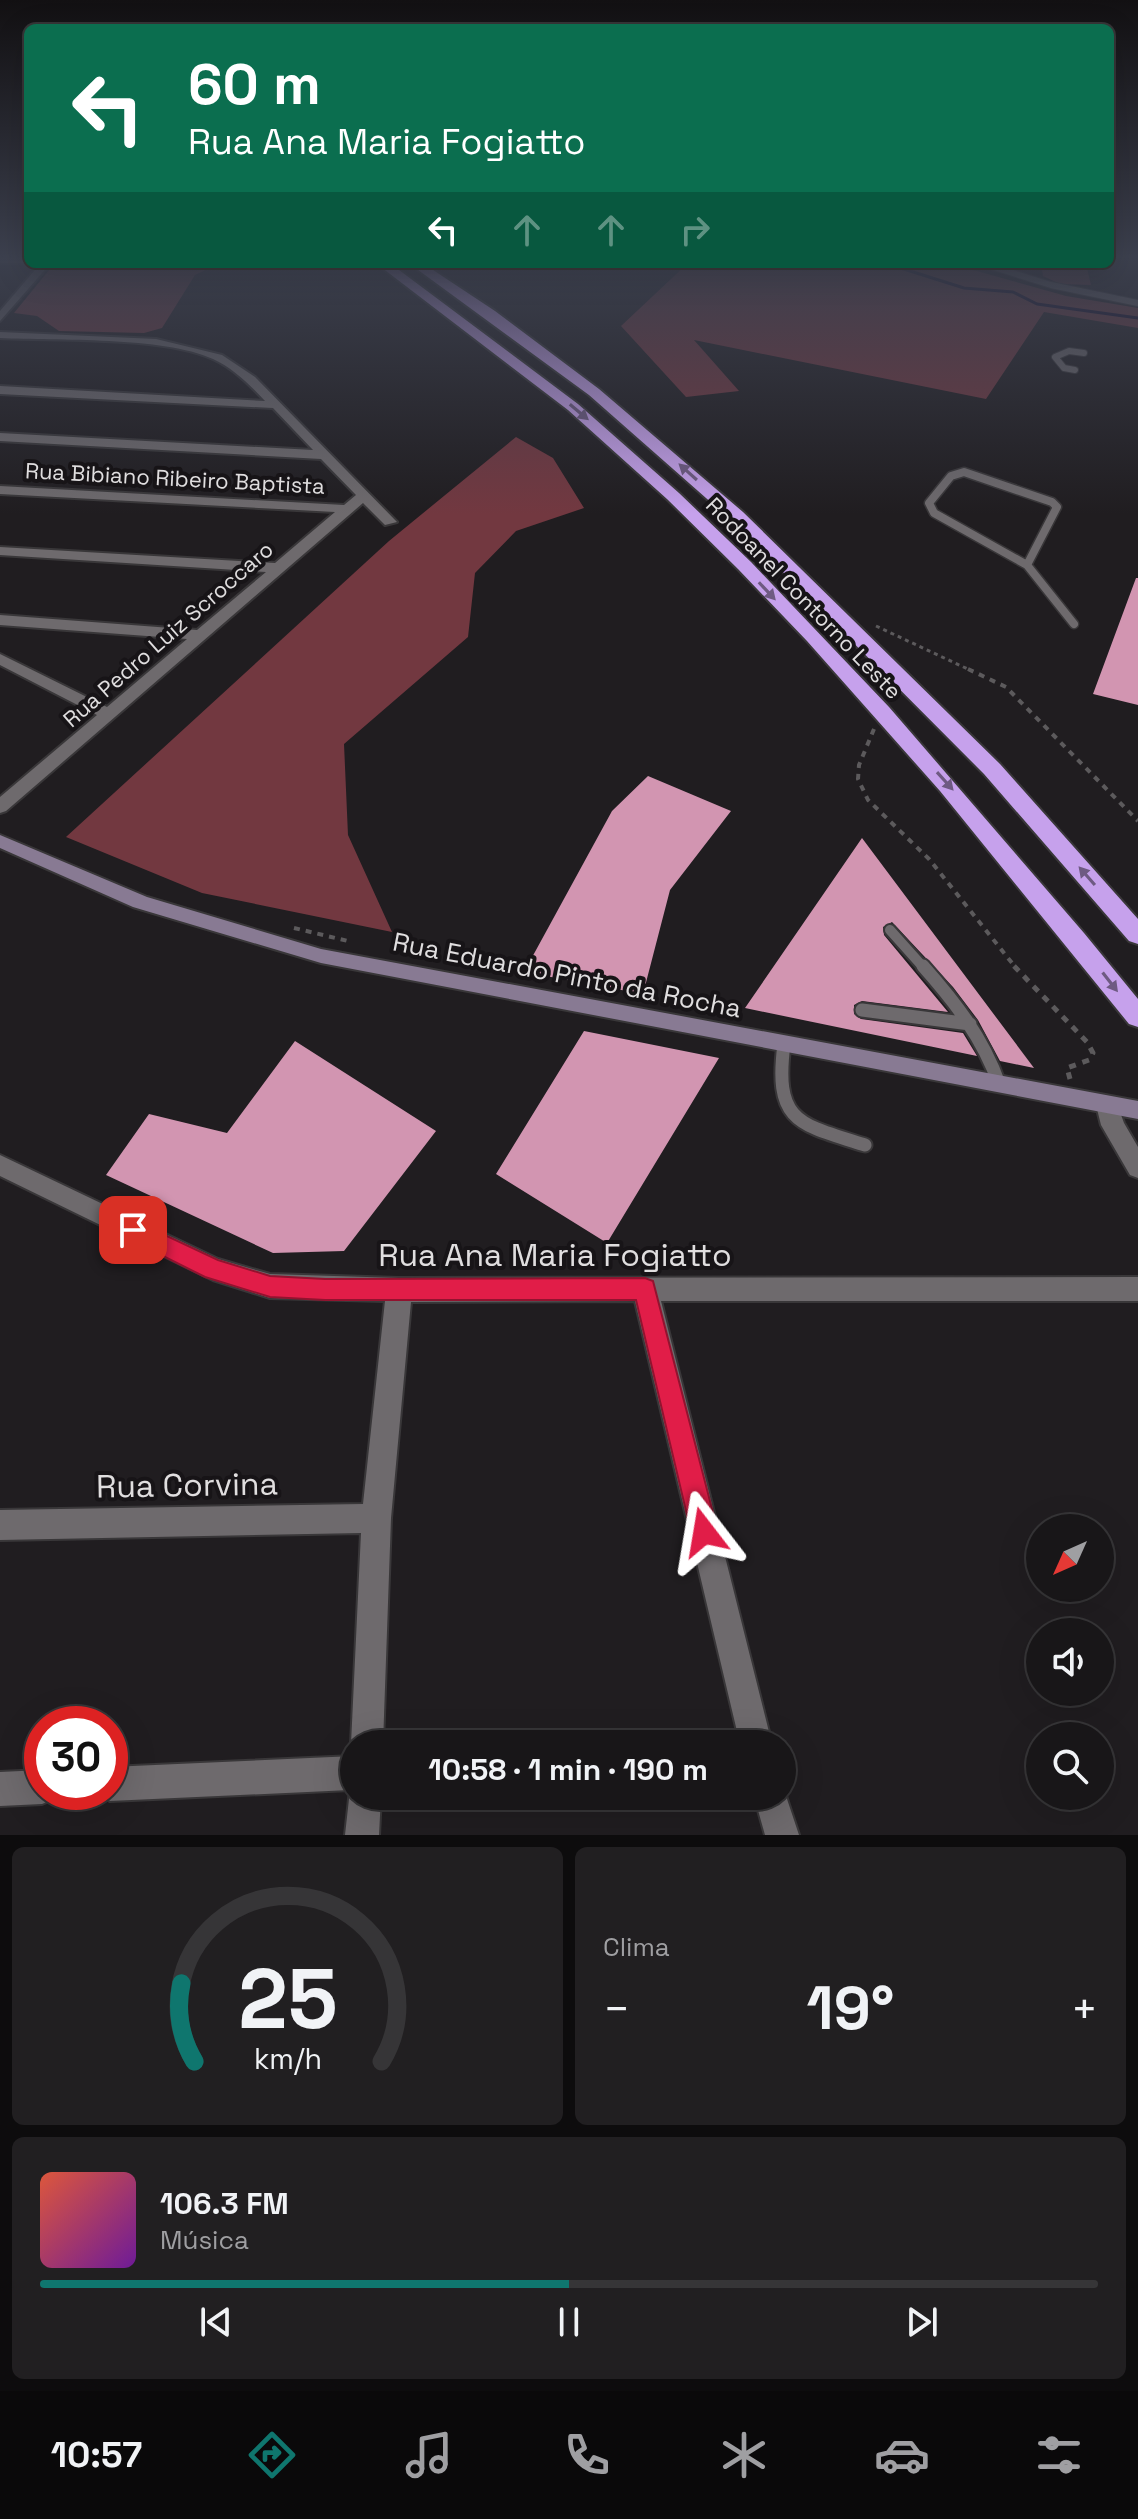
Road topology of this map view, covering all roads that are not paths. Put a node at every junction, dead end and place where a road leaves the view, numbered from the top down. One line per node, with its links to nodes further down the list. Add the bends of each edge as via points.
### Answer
1 (151, 343): 7 (street, via 189,348 237,368)
2 (490, 343): 27 (highway, Rodoanel Contorno Leste, one-way to 27, via 609,438 752,575 997,841)
3 (528, 343): 25 (highway, Rodoanel Contorno Leste, one-way to 3, via 992,769 737,516 594,392)
4 (1084, 353): 5 (lane, via 1069,351 1055,357 1064,368)
5 (1075, 370)
6 (0, 390): 7 (street)
7 (276, 405): 9 (street)
8 (0, 437): 9 (street)
9 (325, 455): 11 (street)
10 (0, 490): 12 (street, Rua Bibiano Ribeiro Baptista)
11 (364, 495): 12 (street, Rua Pedro Luiz Scroccaro); 13 (street)
12 (347, 509): 16 (street, Rua Pedro Luiz Scroccaro)
13 (390, 522)
14 (0, 551): 16 (street)
15 (1027, 565): 15 (lane, via 934,513 929,503 951,476 964,472 1057,507); 18 (lane)
16 (279, 568): 19 (street, Rua Pedro Luiz Scroccaro)
17 (0, 620): 19 (street)
18 (1074, 624)
19 (200, 635): 21 (street, Rua Pedro Luiz Scroccaro)
20 (0, 659): 21 (street)
21 (108, 714): 22 (street, Rua Pedro Luiz Scroccaro)
22 (0, 807)
23 (0, 841): 29 (main road, Rua Eduardo Pinto da Rocha, via 140,902 306,952)
24 (890, 930): 28 (lane)
25 (1138, 935)
26 (862, 1010): 28 (lane)
27 (1138, 1017)
28 (970, 1024): 30 (lane, via 993,1060)
29 (784, 1044): 30 (main road, Rua Eduardo Pinto da Rocha); 33 (lane, via 779,1074 781,1097 790,1114)
30 (999, 1084): 31 (main road, Rua Eduardo Pinto da Rocha)
31 (1107, 1105): 32 (main road, Rua Eduardo Pinto da Rocha); 35 (street)
32 (1138, 1110)
33 (865, 1145)
34 (0, 1165): 38 (street, Rua Ana Maria Fogiatto, via 238,1278 301,1289)
35 (1138, 1168)
36 (645, 1289): 37 (street, Rua Ana Maria Fogiatto); 38 (street, Rua Ana Maria Fogiatto); 42 (street)
37 (1138, 1289)
38 (399, 1290): 39 (street)
39 (376, 1518): 40 (street, Rua Corvina); 41 (street)
40 (0, 1525)
41 (368, 1730)
42 (753, 1730)
43 (340, 1774): 44 (street)
44 (128, 1783)
45 (24, 1788): 46 (street)
46 (0, 1789)
47 (363, 1810): 49 (street)
48 (775, 1810): 50 (street)
49 (362, 1835)
50 (782, 1835)

